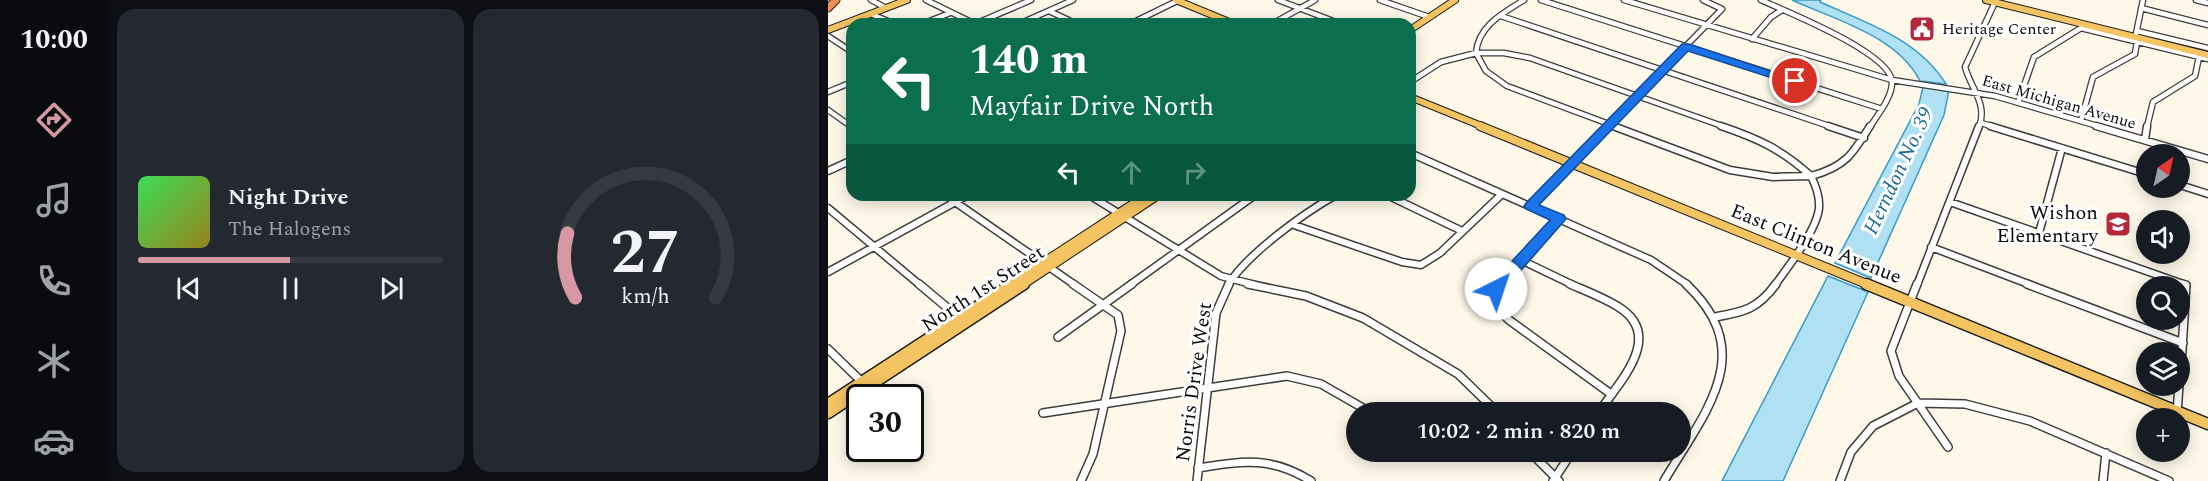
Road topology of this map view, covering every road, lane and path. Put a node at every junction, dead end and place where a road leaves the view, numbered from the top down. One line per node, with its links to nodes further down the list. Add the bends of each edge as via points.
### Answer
1 (836, 0): 23 (highway)
2 (871, 0): 24 (street)
3 (907, 0): 24 (main road)
4 (926, 0): 29 (street)
5 (1031, 0): 37 (street)
6 (1073, 0): 28 (street)
7 (1178, 0): 40 (street); 41 (main road)
8 (1278, 0): 25 (street)
9 (1315, 0): 25 (street)
10 (1380, 0): 31 (street)
11 (1447, 0): 31 (main road)
12 (1455, 0): 31 (main road)
13 (1524, 0): 32 (street)
14 (1541, 0): 53 (street)
15 (1626, 0): 48 (street, East Michigan Avenue)
16 (1703, 0): 48 (street, via 1722,9)
17 (1761, 0): 27 (street)
18 (1986, 0): 21 (main road)
19 (2143, 0): 26 (street)
20 (2196, 0): 22 (street)
21 (1997, 1): 51 (main road); 62 (street, via 1965,67)
22 (2208, 3)
23 (828, 8)
24 (886, 8): 30 (main road)
25 (1300, 8): 42 (street); 43 (street)
26 (2141, 8): 46 (street); 51 (street)
27 (1782, 10): 52 (street); 60 (street, via 1864,49 1885,67)
28 (1049, 11): 38 (street); 39 (street)
29 (950, 13): 35 (street); 36 (street)
30 (871, 14): 33 (main road); 34 (street)
31 (1426, 16): 44 (main road); 47 (main road)
32 (1501, 16): 55 (street, via 1483,31); 58 (street)
33 (860, 18)
34 (881, 18)
35 (937, 18)
36 (961, 18)
37 (989, 18)
38 (1033, 18)
39 (1064, 18)
40 (1142, 18)
41 (1220, 18)
42 (1282, 18)
43 (1326, 18)
44 (1416, 21)
45 (846, 23): 49 (main road)
46 (2208, 24)
47 (1416, 25)
48 (1707, 25): 52 (street, East Michigan Avenue); 53 (street)
49 (828, 30)
50 (828, 36): 54 (street)
51 (2136, 36): 56 (main road); 57 (street); 66 (street, via 2081,28 2034,57); 69 (street, via 2135,54 2093,77)
52 (1752, 39): 60 (street, East Michigan Avenue)
53 (1686, 47): 58 (street); 67 (street)
54 (846, 48)
55 (1476, 53): 59 (street, via 1441,62); 64 (street, via 1530,58); 72 (street, via 1482,66 1500,82)
56 (2208, 54): 57 (street)
57 (2199, 57): 74 (street, via 2195,76 2153,102)
58 (1663, 70): 64 (street); 73 (street)
59 (1416, 78)
60 (1892, 81): 62 (street, East Michigan Avenue); 67 (street)
61 (846, 84): 63 (street)
62 (1975, 91): 66 (street, East Michigan Avenue); 71 (street, via 1983,110)
63 (828, 92)
64 (1637, 96): 72 (street); 82 (street, via 1768,143 1796,160)
65 (1416, 99): 79 (main road, East Clinton Avenue)
66 (2018, 102): 69 (street, East Michigan Avenue)
67 (1882, 109): 73 (street)
68 (828, 110): 70 (street)
69 (2081, 121): 74 (street, East Michigan Avenue)
70 (846, 123)
71 (1981, 123): 75 (street); 93 (street)
72 (1609, 124): 79 (street); 82 (street, via 1741,173 1784,178)
73 (1864, 138): 82 (street, via 1847,160)
74 (2145, 140): 77 (street, East Michigan Avenue)
75 (2061, 148): 81 (street); 100 (street)
76 (1416, 156): 84 (street)
77 (2208, 159)
78 (846, 163): 80 (street)
79 (1571, 163): 94 (street); 104 (main road, East Clinton Avenue)
80 (828, 171)
81 (2136, 171)
82 (1811, 176): 104 (street, via 1818,193 1819,212)
83 (2190, 188): 85 (street)
84 (1502, 194): 94 (street); 99 (street)
85 (2208, 194)
86 (1099, 201): 96 (street)
87 (1139, 201): 96 (main road, North 1st Street)
88 (1147, 201): 96 (main road, North 1st Street)
89 (1246, 201): 103 (street)
90 (1328, 201): 98 (street, Norris Drive West)
91 (1400, 201): 99 (street)
92 (955, 202): 101 (street); 106 (street)
93 (1950, 202): 100 (street); 102 (street)
94 (1530, 206): 97 (street)
95 (828, 208): 101 (street)
96 (1121, 215): 103 (street); 106 (main road, North 1st Street)
97 (1559, 219): 105 (street); 111 (street, via 1669,270 1691,287)
98 (1294, 225): 99 (street, via 1420,265 1434,258); 108 (street, Norris Drive West)
99 (1462, 231)
100 (2039, 233): 115 (street, via 2186,285)
101 (875, 246): 107 (street); 112 (street)
102 (1930, 248): 109 (street); 114 (street)
103 (1177, 250): 108 (street); 110 (street)
104 (1795, 254): 109 (main road, East Clinton Avenue); 111 (street, via 1774,290 1760,304 1744,312)
105 (1521, 260): 119 (street, via 1490,301 1509,320); 119 (street, via 1619,308 1636,324 1640,351)
106 (1047, 264): 110 (street); 112 (main road, North 1st Street)
107 (828, 272)
108 (1231, 280): 118 (street, Norris Drive West, via 1216,313); 121 (street, via 1306,296 1363,318 1458,374)
109 (1910, 302): 123 (street, via 1892,351 1899,376); 126 (main road, East Clinton Avenue)
110 (1104, 303): 113 (street); 125 (street, via 1118,315 1120,331)
111 (1715, 317): 140 (street, via 1722,345 1719,380)
112 (962, 320): 117 (main road, North 1st Street); 127 (main road, North 1st Street)
113 (1058, 337)
114 (2180, 342)
115 (2183, 342)
116 (828, 349): 117 (street)
117 (862, 382): 124 (main road, North 1st Street)
118 (1207, 388): 120 (street, via 1303,377); 125 (street); 135 (street, Norris Drive West)
119 (1611, 394): 122 (street)
120 (1354, 402)
121 (1487, 402)
122 (1606, 402)
123 (1918, 403): 131 (street); 132 (street, via 1965,404 2030,421); 141 (street, via 1873,426 1851,452)
124 (828, 404)
125 (1103, 405): 128 (street); 137 (street, via 1090,463)
126 (2167, 408)
127 (828, 413)
128 (1042, 413)
129 (2190, 417): 130 (main road, East Clinton Avenue)
130 (2208, 424)
131 (1948, 447)
132 (2106, 453): 142 (street); 143 (street)
133 (1539, 462): 136 (street)
134 (1566, 462): 136 (street)
135 (1198, 468): 138 (street, Norris Drive West); 139 (street, via 1260,460 1285,466)
136 (1555, 480)
137 (1081, 481)
138 (1197, 481)
139 (1311, 481)
140 (1664, 481)
141 (1840, 481)
142 (2103, 481)
143 (2169, 481)

